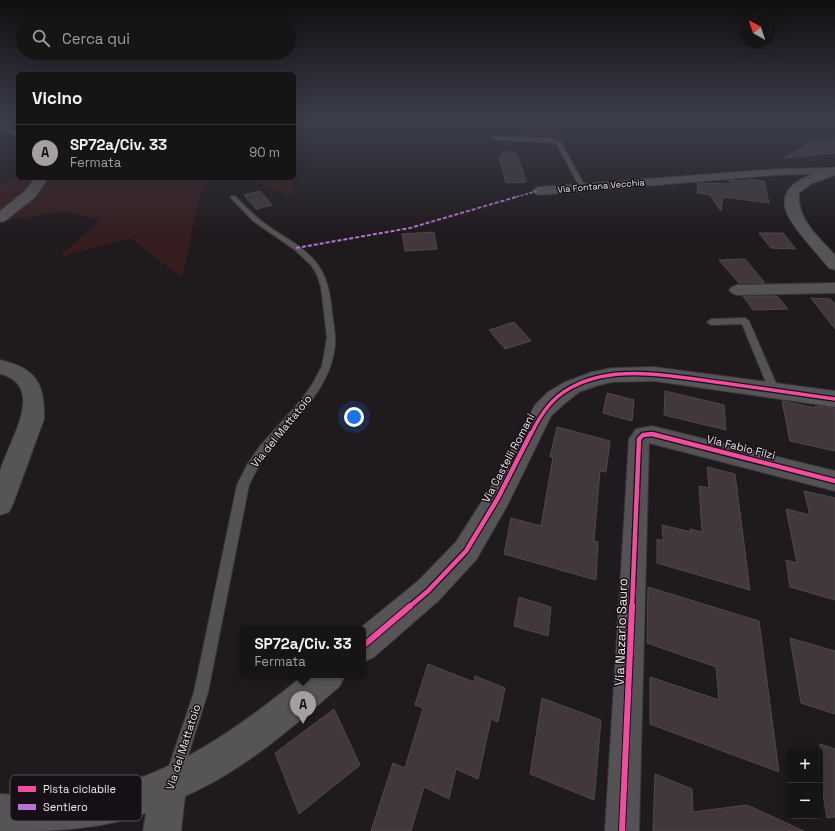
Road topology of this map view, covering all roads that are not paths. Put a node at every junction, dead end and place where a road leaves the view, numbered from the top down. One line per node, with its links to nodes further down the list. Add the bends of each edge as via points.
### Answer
1 (567, 158): 4 (lane)
2 (833, 171): 4 (street, Via Fontana Vecchia, via 777,172); 8 (street, via 806,181 792,192 790,203 794,218)
3 (40, 180): 7 (street, via 30,194)
4 (583, 188): 5 (street, Via Fontana Vecchia)
5 (538, 192)
6 (232, 198): 20 (lane, Via del Mattatoio, via 254,219 306,256 317,268 326,296 331,347 319,382 294,416 261,452 243,484 201,692)
7 (0, 218)
8 (835, 265)
9 (835, 288): 10 (street)
10 (737, 290)
11 (711, 322): 13 (lane, via 745,320)
12 (0, 367): 17 (street, via 18,372 26,378 34,408 33,419)
13 (774, 390): 14 (street, Via Castelli Romani); 18 (street, Via Castelli Romani, via 654,374 626,374 592,379 563,392 544,411 498,498 466,551 428,591)
14 (835, 399)
15 (643, 435): 16 (street, Via Fabio Filzi, via 652,434); 28 (street, Via Nazario Sauro, via 639,441)
16 (835, 481)
17 (0, 504)
18 (366, 643)
19 (325, 678): 20 (street, via 237,750)
20 (167, 795): 21 (street); 26 (street); 27 (street)
21 (142, 805)
22 (0, 813): 23 (street)
23 (10, 817)
24 (34, 821): 25 (street, via 60,824)
25 (88, 821)
26 (155, 831)
27 (162, 831)
28 (622, 831)

